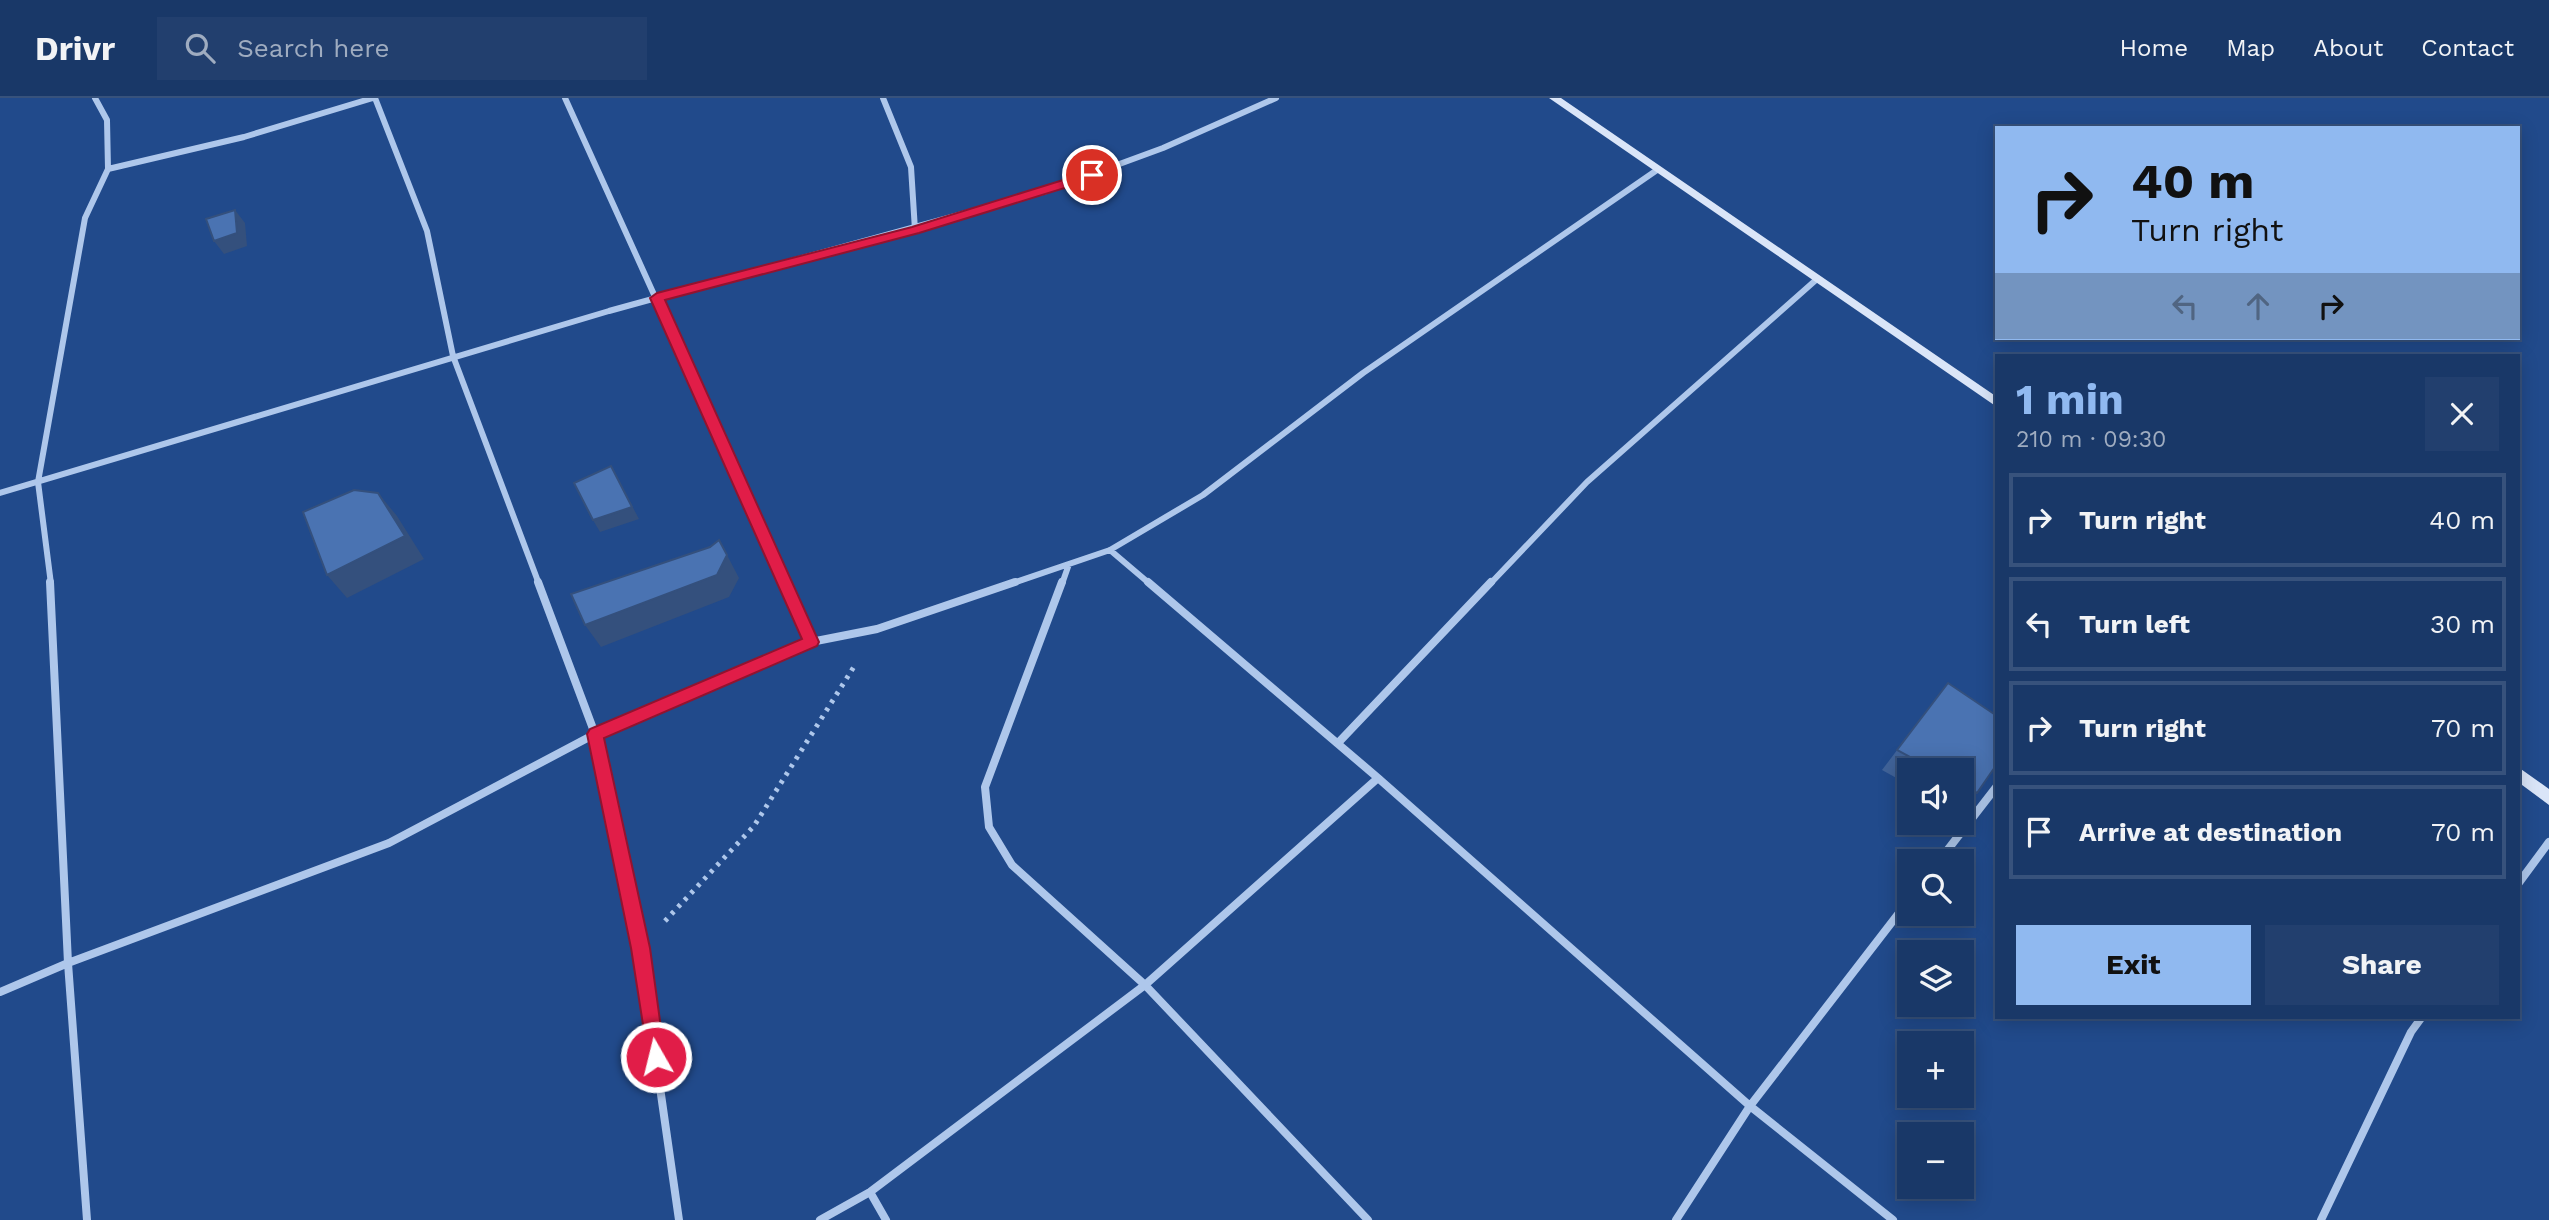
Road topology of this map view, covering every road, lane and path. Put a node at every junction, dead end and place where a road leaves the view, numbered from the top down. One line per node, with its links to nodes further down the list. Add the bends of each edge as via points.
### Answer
1 (95, 98): 7 (street, via 107,120)
2 (374, 98): 7 (street, via 244,137); 12 (street, via 427,231)
3 (565, 98): 11 (street)
4 (883, 98): 9 (street, via 911,167)
5 (1276, 98): 9 (street, via 1159,152)
6 (1553, 98): 8 (main road)
7 (108, 169): 14 (street, via 85,218)
8 (1657, 170): 10 (main road); 16 (street, via 1363,373 1203,495)
9 (915, 230): 11 (street)
10 (1817, 279): 13 (main road); 21 (street, via 1587,482)
11 (657, 298): 12 (street); 19 (street)
12 (453, 356): 14 (street); 20 (street)
13 (1995, 402)
14 (38, 482): 15 (street); 31 (street, via 53,604)
15 (0, 493)
16 (1110, 550): 17 (street); 21 (street)
17 (1069, 564): 18 (street); 32 (street, via 985,787 989,827 1012,865)
18 (877, 629): 19 (street); 30 (path, via 754,826)
19 (811, 642): 20 (street)
20 (595, 734): 30 (street); 31 (street, via 390,843)
21 (1338, 743): 23 (street)
22 (2520, 775): 25 (main road)
23 (1378, 778): 32 (street); 35 (street)
24 (1995, 789): 27 (street)
25 (2549, 798)
26 (2549, 842): 28 (street)
27 (1948, 849)
28 (2520, 881)
29 (1897, 916): 35 (street)
30 (640, 948): 38 (street)
31 (68, 963): 33 (street); 37 (street)
32 (1144, 985): 36 (street); 41 (street)
33 (0, 992)
34 (2421, 1019): 44 (street)
35 (1750, 1106): 42 (street); 43 (street)
36 (870, 1192): 39 (street); 40 (street)
37 (87, 1220)
38 (679, 1220)
39 (820, 1220)
40 (886, 1220)
41 (1368, 1220)
42 (1676, 1220)
43 (1893, 1220)
44 (2321, 1220)

